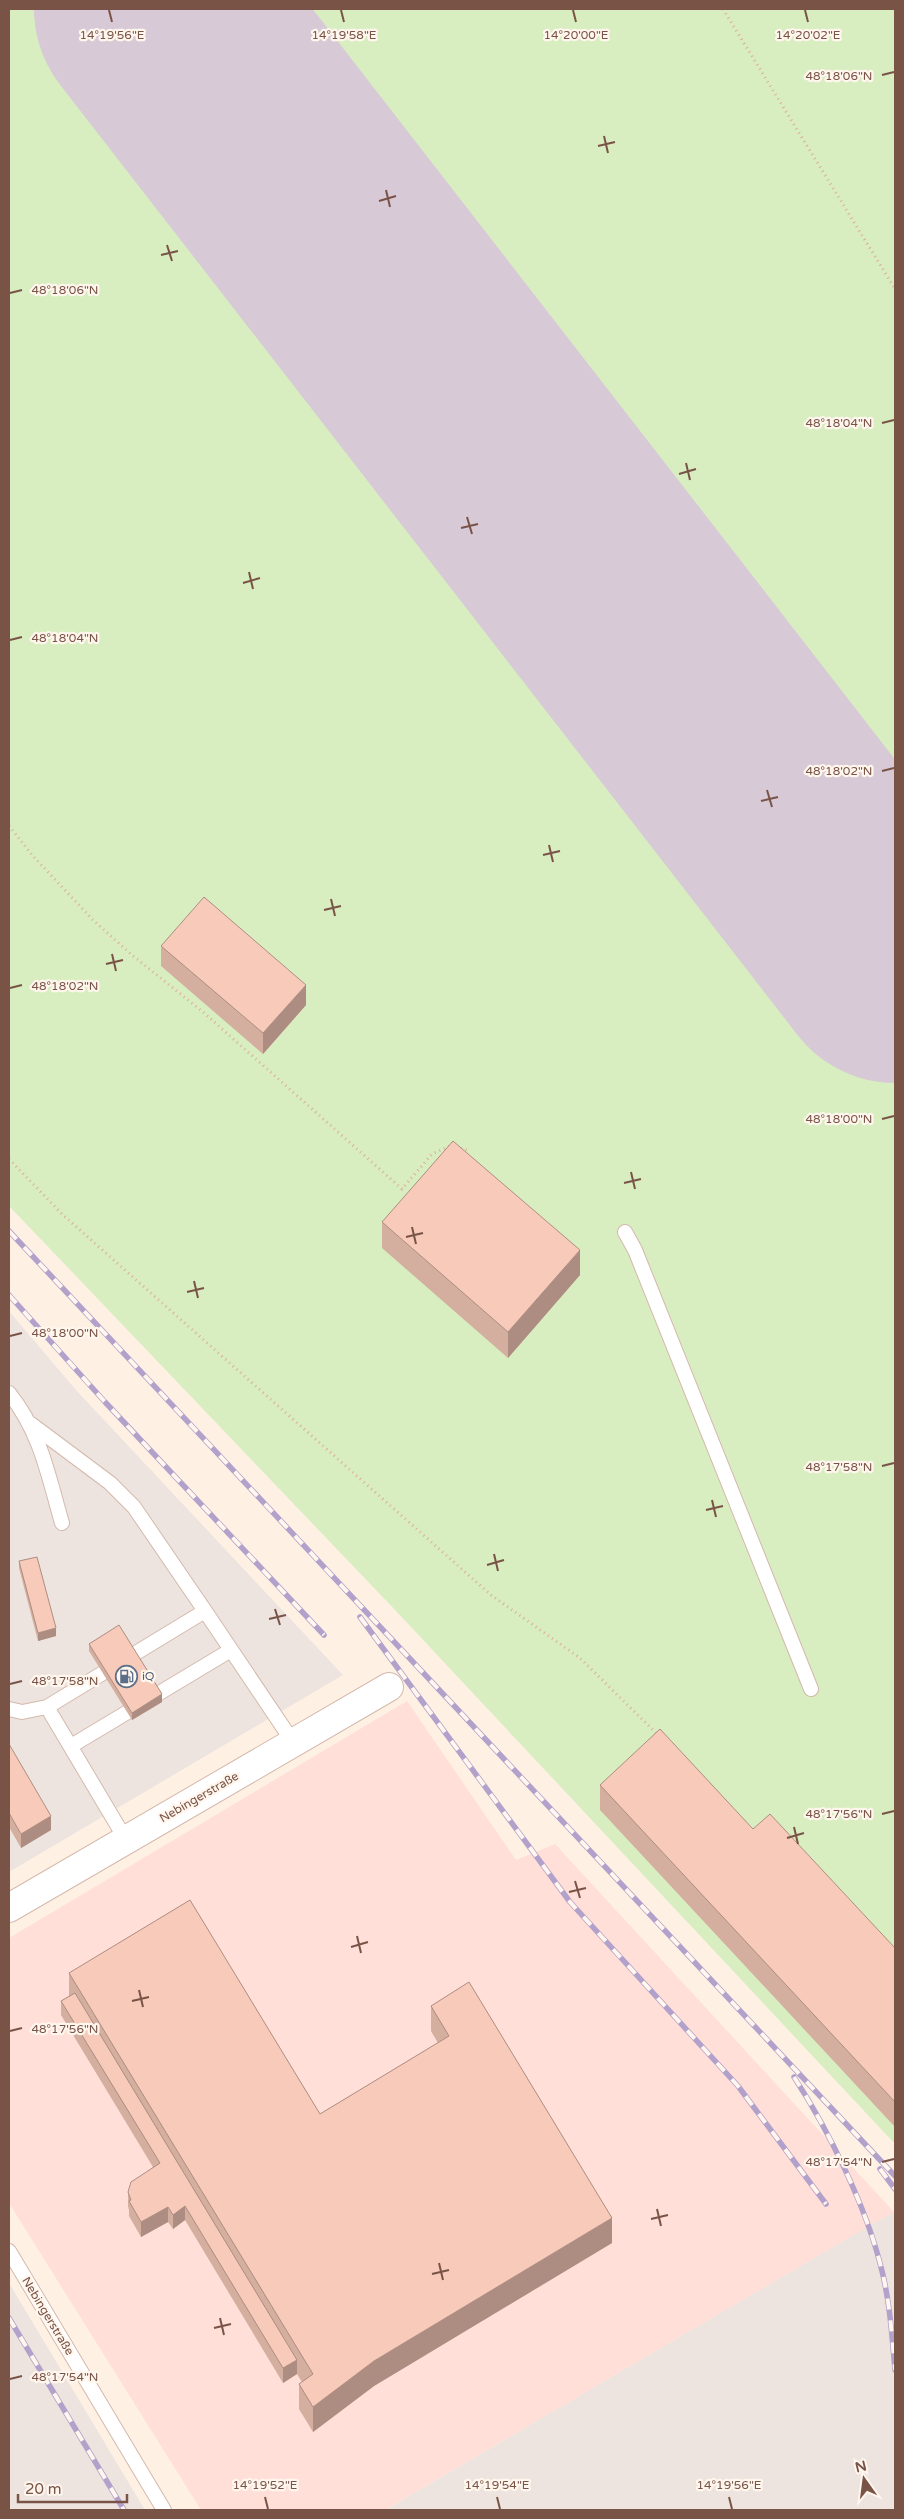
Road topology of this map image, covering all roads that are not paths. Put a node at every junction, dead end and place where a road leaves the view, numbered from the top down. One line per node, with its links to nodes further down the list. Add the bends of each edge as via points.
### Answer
1 (625, 1232): 8 (lane)
2 (9, 1393): 3 (lane)
3 (31, 1424): 4 (lane); 5 (lane, via 110,1482 134,1507)
4 (62, 1523)
5 (205, 1611): 6 (lane); 9 (lane)
6 (231, 1650): 11 (lane); 12 (lane)
7 (389, 1687): 11 (street, Nebingerstraße)
8 (812, 1690)
9 (47, 1707): 10 (lane, via 22,1712); 12 (lane)
10 (9, 1710)
11 (293, 1742): 13 (street, Nebingerstraße)
12 (71, 1746): 13 (lane)
13 (126, 1840): 14 (street, Nebingerstraße)
14 (9, 1908)
15 (9, 2251): 16 (lane, Nebingerstraße)
16 (164, 2510)

